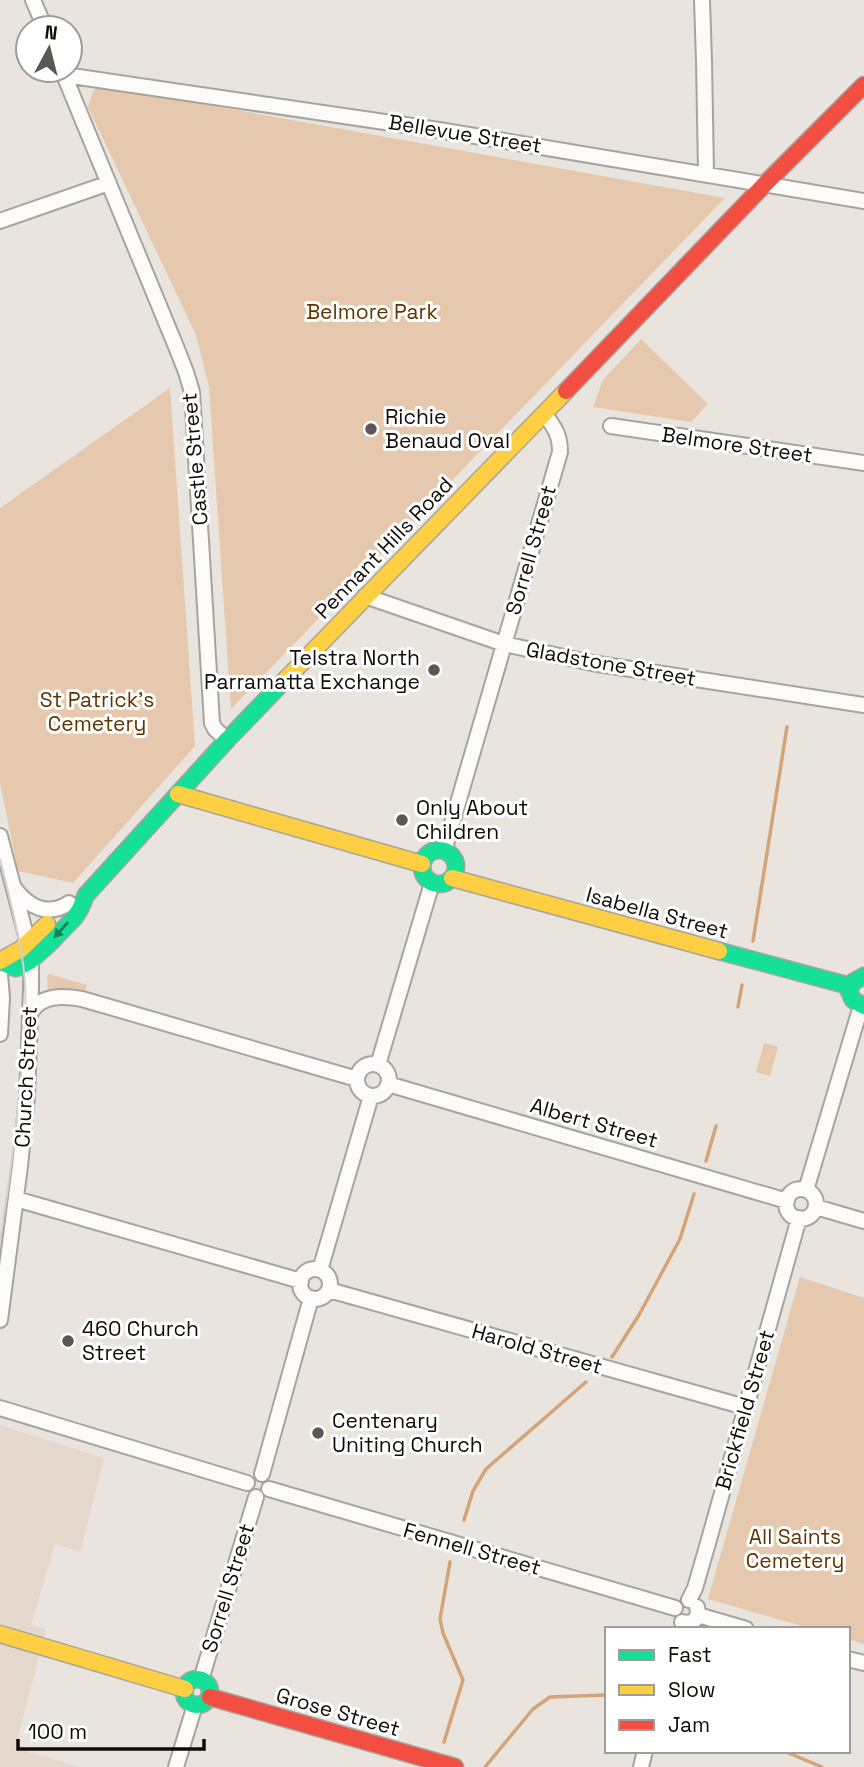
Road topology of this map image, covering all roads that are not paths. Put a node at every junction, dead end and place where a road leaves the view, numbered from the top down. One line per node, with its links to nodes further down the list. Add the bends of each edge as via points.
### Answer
1 (702, 0): 5 (street)
2 (84, 76): 5 (street, Bellevue Street)
3 (68, 84): 6 (street, Castle Street)
4 (864, 85): 7 (main road, Pennant Hills Road)
5 (706, 173): 7 (street, Bellevue Street)
6 (109, 183): 9 (street); 16 (street, Castle Street, via 191,392 212,723)
7 (765, 184): 8 (street, Bellevue Street); 10 (main road, Pennant Hills Road)
8 (864, 201)
9 (0, 221)
10 (544, 412): 13 (main road, Pennant Hills Road); 14 (street, Sorrell Street, via 557,432 560,452)
11 (611, 426): 12 (street, Belmore Street)
12 (864, 463)
13 (365, 596): 14 (street, Gladstone Street); 16 (main road, Pennant Hills Road)
14 (503, 644): 15 (street, Gladstone Street, via 606,666); 19 (street, Sorrell Street)
15 (864, 705)
16 (227, 740): 17 (main road, Pennant Hills Road)
17 (178, 794): 20 (main road); 24 (main road, Pennant Hills Road)
18 (0, 836): 23 (street, Church Street)
19 (447, 852): 20 (main road, via 434,851); 21 (main road, via 456,864)
20 (422, 864): 22 (main road, via 422,872)
21 (452, 878): 22 (main road, via 444,884); 31 (main road, Isabella Street)
22 (432, 883): 35 (street)
23 (12, 885): 25 (street, via 40,909); 26 (street, Church Street)
24 (86, 895): 25 (main road, Pennant Hills Road); 28 (main road, Pennant Hills Road, one-way to 28, via 79,911)
25 (69, 903): 26 (main road, Pennant Hills Road)
26 (28, 943): 27 (main road, Pennant Hills Road); 28 (street, Church Street)
27 (0, 961): 28 (main road, via 16,968)
28 (31, 962): 33 (street, Church Street)
29 (0, 974): 34 (street, Church Street)
30 (864, 976): 31 (main road)
31 (850, 986): 32 (main road, via 852,1000)
32 (862, 1006): 39 (street)
33 (31, 1012): 36 (street, via 50,998 94,1002); 40 (street, Church Street)
34 (0, 1034)
35 (378, 1065): 36 (street, via 365,1066); 37 (street, via 387,1073)
36 (357, 1079): 38 (street, via 360,1090)
37 (388, 1084): 38 (street, via 383,1093); 41 (street, Albert Street)
38 (371, 1096): 45 (street)
39 (806, 1190): 41 (street, via 797,1190); 42 (street)
40 (16, 1199): 46 (street); 49 (street, Church Street)
41 (787, 1201): 43 (street, via 788,1210)
42 (816, 1207): 43 (street, via 808,1217); 44 (street)
43 (799, 1219): 50 (street, Brickfield Street)
44 (864, 1221)
45 (320, 1269): 46 (street, via 307,1271); 47 (street, via 329,1278)
46 (300, 1281): 48 (street, via 302,1291)
47 (329, 1290): 48 (street, via 323,1297); 50 (street, Harold Street)
48 (311, 1298): 52 (street)
49 (0, 1320)
50 (745, 1407): 55 (street, Brickfield Street)
51 (0, 1408): 53 (street)
52 (262, 1474): 53 (street, via 254,1474); 54 (street, via 269,1482)
53 (247, 1483): 54 (street, via 250,1493)
54 (262, 1493): 56 (street, Fennell Street); 61 (street, Sorrell Street)
55 (689, 1600): 56 (street); 57 (street)
56 (675, 1608): 58 (street)
57 (698, 1615): 58 (street); 59 (street)
58 (681, 1626)
59 (739, 1627)
60 (0, 1634): 62 (main road)
61 (201, 1680): 62 (main road, via 192,1681); 63 (main road, via 209,1686)
62 (185, 1689): 64 (main road, via 186,1698)
63 (210, 1697): 64 (main road); 66 (main road, Grose Street)
64 (195, 1705): 65 (street)
65 (176, 1767)
66 (455, 1767)

